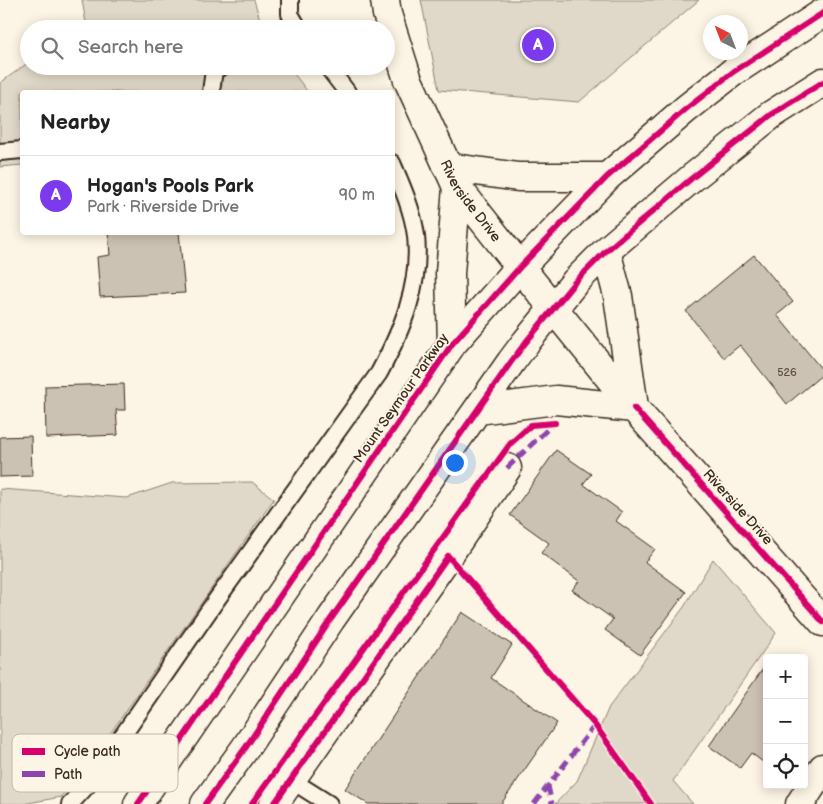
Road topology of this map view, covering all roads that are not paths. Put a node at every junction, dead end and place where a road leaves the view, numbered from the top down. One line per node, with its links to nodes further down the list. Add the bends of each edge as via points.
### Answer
1 (290, 0): 4 (lane)
2 (385, 0): 5 (main road, Riverside Drive)
3 (823, 13): 16 (main road, Mount Seymour Parkway, via 733,72)
4 (293, 20)
5 (389, 20)
6 (395, 39): 15 (main road, Riverside Drive, via 408,80)
7 (213, 75): 10 (lane)
8 (334, 75): 11 (lane)
9 (823, 82): 17 (main road, via 771,115)
10 (211, 90)
11 (345, 90)
12 (20, 150): 13 (lane)
13 (0, 152)
14 (395, 170): 25 (lane, via 416,234 411,301 397,340 379,373)
15 (452, 177): 16 (main road); 18 (main road, Riverside Drive); 20 (main road)
16 (607, 177): 18 (main road, Mount Seymour Parkway)
17 (606, 251): 19 (main road); 21 (main road, via 619,303)
18 (520, 267): 19 (main road, Riverside Drive); 20 (main road, Mount Seymour Parkway)
19 (554, 308): 21 (main road, Riverside Drive); 22 (main road)
20 (452, 344): 26 (main road, Mount Seymour Parkway)
21 (634, 408): 22 (main road, via 556,400); 24 (main road, Riverside Drive)
22 (478, 410): 33 (main road)
23 (508, 468): 28 (main road)
24 (823, 622)
25 (124, 734)
26 (178, 745)
27 (823, 768): 36 (main road)
28 (291, 780): 34 (main road); 35 (lane)
29 (81, 792): 31 (lane)
30 (146, 792): 32 (main road, Mount Seymour Parkway)
31 (70, 804)
32 (138, 804)
33 (205, 804)
34 (274, 804)
35 (329, 804)
36 (800, 804)

